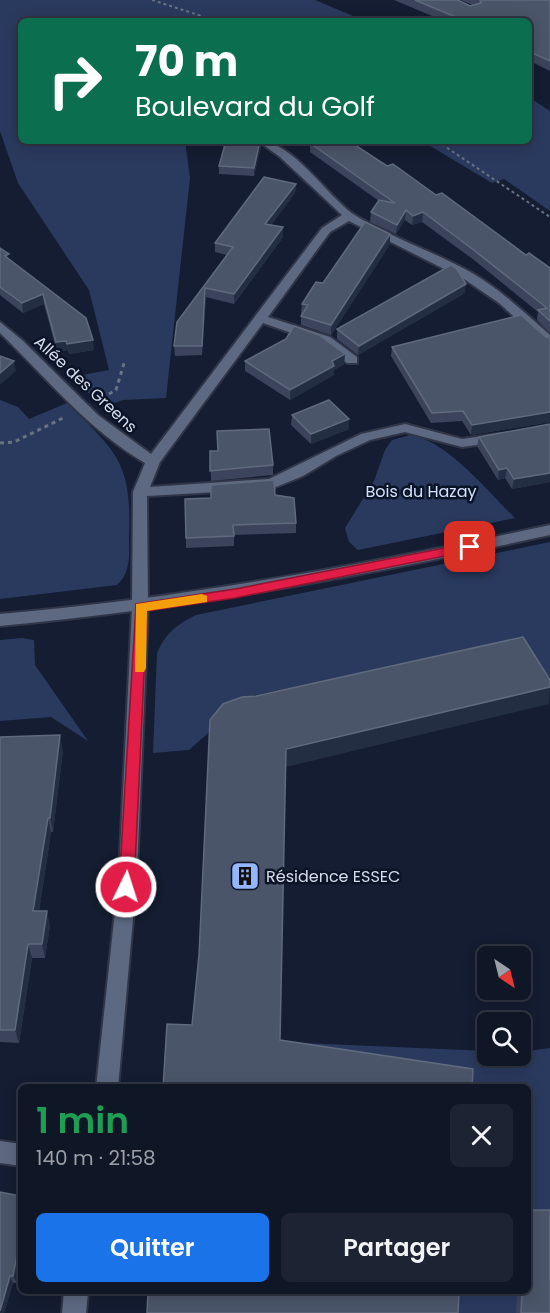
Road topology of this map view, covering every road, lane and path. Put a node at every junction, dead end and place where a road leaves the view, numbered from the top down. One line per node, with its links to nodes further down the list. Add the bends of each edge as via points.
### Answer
1 (152, 0): 2 (path)
2 (208, 18)
3 (268, 144): 5 (street)
4 (441, 144): 6 (path)
5 (349, 216): 7 (street, via 326,230); 9 (street, via 468,276 503,300)
6 (550, 217)
7 (262, 319): 10 (street, via 325,340); 12 (street)
8 (0, 326): 12 (street, Allée des Greens, via 114,437)
9 (550, 342)
10 (352, 360)
11 (516, 434): 13 (street, via 462,443 405,428 366,437 298,474 271,484)
12 (153, 460): 13 (street)
13 (140, 492): 15 (street)
14 (550, 530): 15 (street, via 247,592)
15 (140, 608): 16 (street); 17 (street, via 128,874)
16 (0, 620)
17 (107, 1084)
18 (0, 1152): 19 (street)
19 (18, 1155)
20 (76, 1294): 21 (street)
21 (74, 1313)

